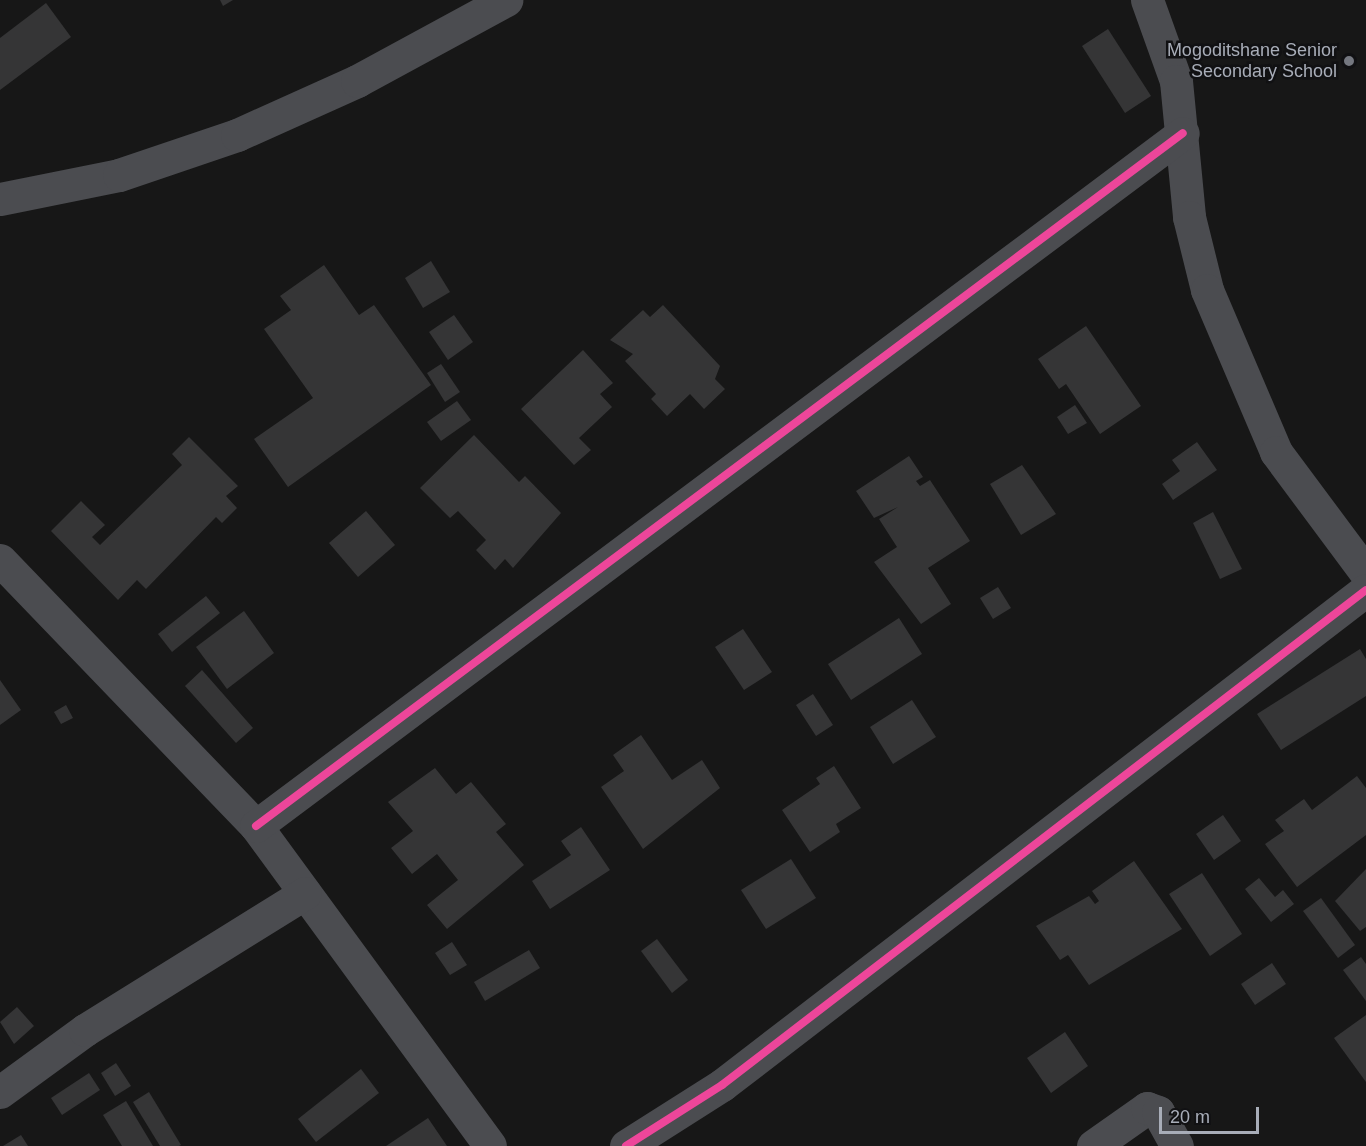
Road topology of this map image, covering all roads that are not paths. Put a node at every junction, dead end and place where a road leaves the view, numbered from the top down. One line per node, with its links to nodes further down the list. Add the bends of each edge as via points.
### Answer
1 (1147, 0): 3 (street, via 1176,81)
2 (494, 3): 4 (street, via 357,81 237,135 119,176)
3 (1184, 132): 6 (street, via 1189,217 1207,290 1253,405 1276,452); 8 (street)
4 (0, 199)
5 (0, 560): 8 (street)
6 (1366, 573)
7 (1366, 590): 12 (street, via 722,1085)
8 (256, 826): 9 (street)
9 (305, 893): 10 (street, via 85,1030); 11 (street)
10 (0, 1092)
11 (490, 1146)
12 (626, 1146)
13 (1093, 1146): 14 (street, via 1147,1108 1158,1112)
14 (1177, 1146)

